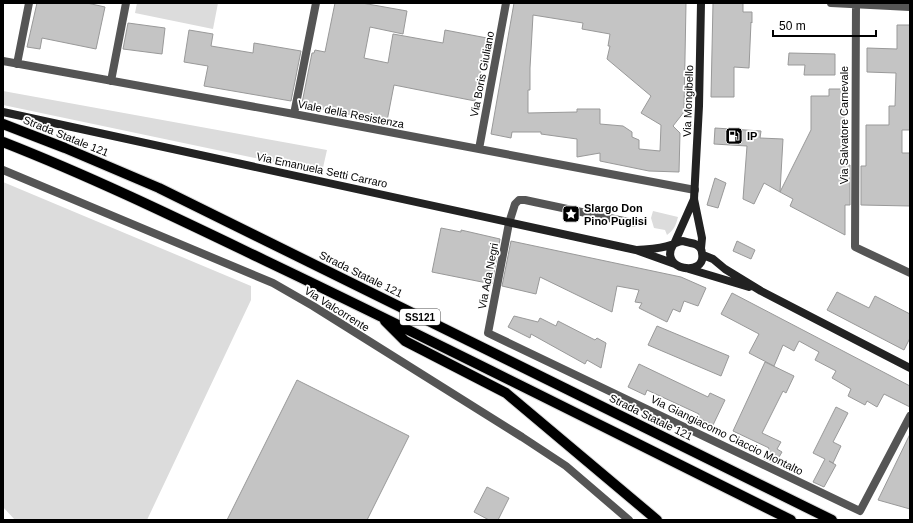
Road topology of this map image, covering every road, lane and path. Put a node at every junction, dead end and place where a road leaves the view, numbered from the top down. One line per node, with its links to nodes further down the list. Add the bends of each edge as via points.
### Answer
1 (29, 3): 10 (street)
2 (126, 3): 11 (street)
3 (316, 3): 13 (street)
4 (506, 3): 16 (street, Via Boris Giuliano)
5 (701, 3): 18 (street, Via Mongibello)
6 (831, 3): 7 (street)
7 (856, 4): 8 (street); 27 (street, Via Salvatore Carnevale, via 854,247)
8 (910, 7)
9 (3, 61): 10 (street, Viale della Resistenza)
10 (17, 64): 11 (street, Viale della Resistenza)
11 (110, 81): 13 (street, Viale della Resistenza)
12 (3, 112): 20 (street, Via Emanuela Setti Carraro)
13 (294, 114): 16 (street, Viale della Resistenza)
14 (3, 124): 36 (main road, Strada Statale 121 / SS121, via 159,188)
15 (3, 142): 29 (main road, SS121, via 58,163 124,193)
16 (479, 149): 18 (street, Viale della Resistenza)
17 (3, 170): 33 (street, Via Valcorrente, via 273,283 547,453)
18 (695, 190): 19 (street, Via Mongibello)
19 (694, 199): 22 (street); 24 (street, via 702,238)
20 (509, 223): 21 (street, Via Ada Negri, via 515,204 519,200); 23 (street, Via Emanuela Setti Carraro); 30 (street, Via Ada Negri)
21 (633, 223)
22 (673, 244): 23 (street); 24 (street, via 682,241 695,244); 25 (street, via 670,257)
23 (636, 250): 25 (street)
24 (702, 252): 26 (street, via 699,264); 28 (street)
25 (675, 264): 26 (street)
26 (689, 269): 28 (street)
27 (910, 272)
28 (761, 291): 31 (street)
29 (378, 314): 34 (main road, via 405,341 506,393); 35 (main road, SS121)
30 (488, 333): 32 (street, Via Giangiacomo Ciaccio Montalto, via 860,511)
31 (910, 368)
32 (910, 416)
33 (629, 520)
34 (657, 520)
35 (791, 520)
36 (832, 520)

